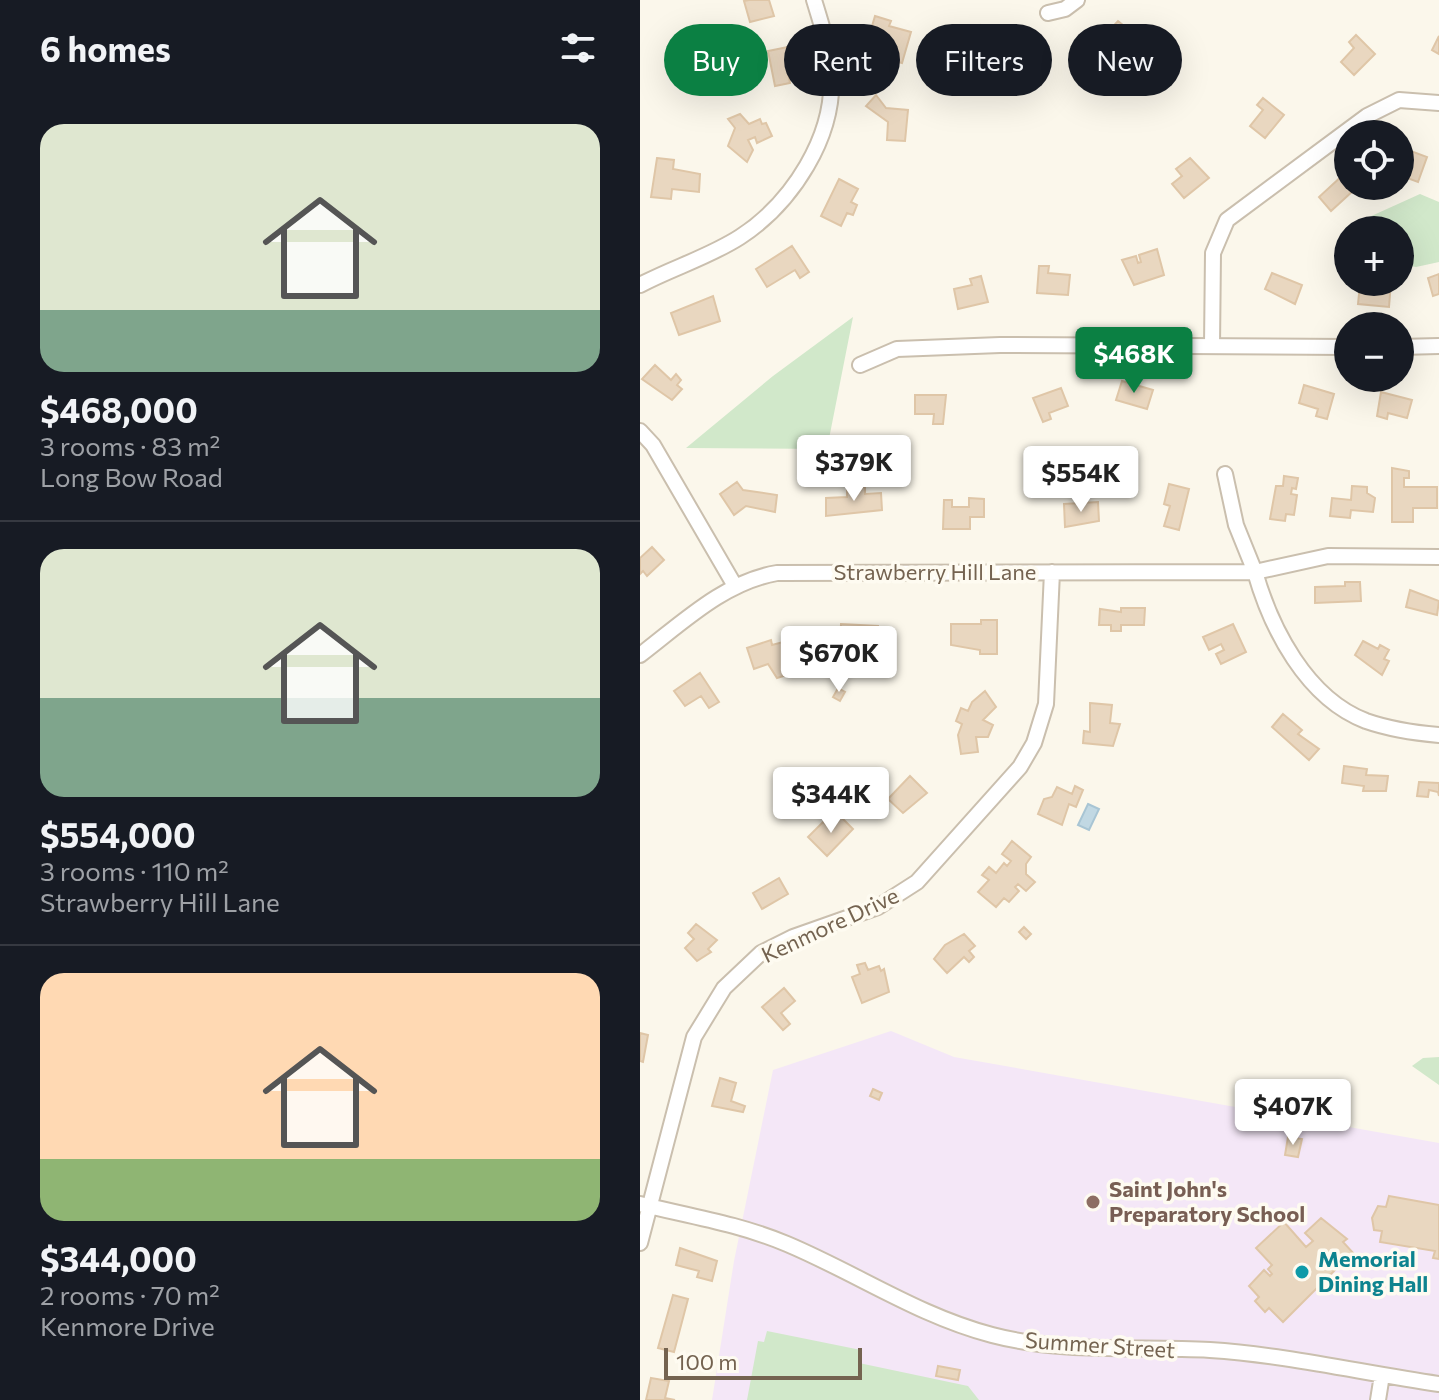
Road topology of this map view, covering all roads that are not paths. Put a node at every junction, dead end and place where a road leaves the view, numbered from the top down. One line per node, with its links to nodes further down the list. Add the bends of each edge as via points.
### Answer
1 (814, 0): 5 (street, via 829,56 831,92 817,144 797,181 742,236)
2 (1077, 0): 3 (street)
3 (1048, 13)
4 (1439, 103): 6 (street, via 1399,100 1367,116 1227,220 1213,253)
5 (640, 285)
6 (1212, 346): 8 (street); 10 (street, via 897,349)
7 (1439, 346): 9 (street)
8 (1334, 347)
9 (1414, 347)
10 (860, 365)
11 (640, 431): 16 (street)
12 (1225, 474): 15 (street, via 1236,525)
13 (1439, 557): 15 (street, Strawberry Hill Lane, via 1328,556)
14 (1052, 572): 15 (street, Strawberry Hill Lane); 16 (street, Strawberry Hill Lane, via 777,573); 19 (street, Kenmore Drive, via 1046,704 1020,767 917,882 878,907 761,953 724,988 694,1037)
15 (1255, 572): 18 (street, via 1279,637 1335,703 1364,720)
16 (735, 586): 17 (street, Strawberry Hill Lane)
17 (640, 655)
18 (1439, 735)
19 (645, 1205): 20 (street, Kenmore Drive); 21 (street, Summer Street, via 749,1230 912,1306 993,1335 1111,1350 1238,1353)
20 (640, 1243)
21 (1382, 1375): 22 (street, Summer Street); 23 (street)
22 (1439, 1384)
23 (1378, 1400)

